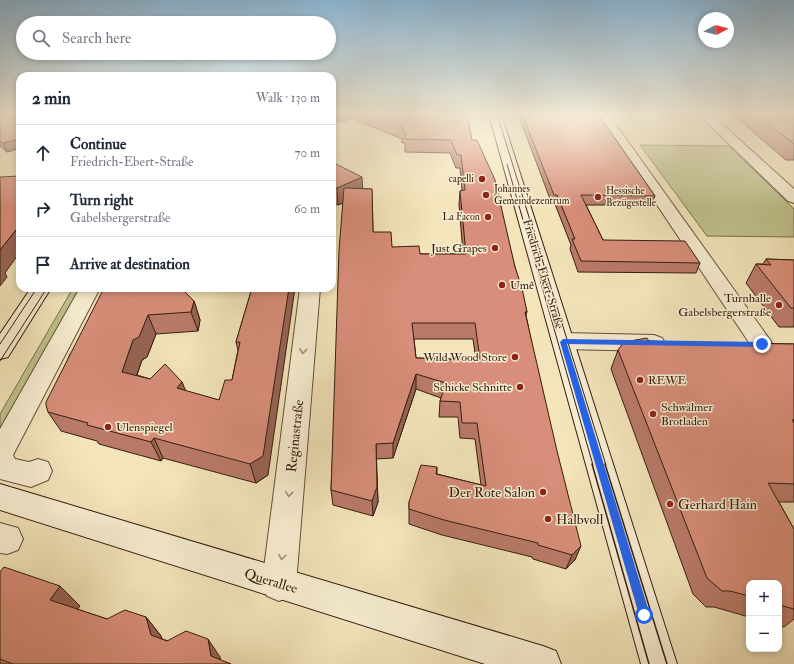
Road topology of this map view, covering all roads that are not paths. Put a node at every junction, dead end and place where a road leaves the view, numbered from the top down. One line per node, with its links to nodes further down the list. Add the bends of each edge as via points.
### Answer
1 (504, 145): 8 (street, Friedrich-Ebert-Straße)
2 (625, 145): 10 (street, via 773,345)
3 (737, 145): 4 (street)
4 (794, 198)
5 (38, 292): 11 (street)
6 (88, 292): 12 (street)
7 (310, 292): 13 (street, Reginastraße, one-way to 13)
8 (563, 342): 9 (street); 15 (street, Friedrich-Ebert-Straße)
9 (677, 343)
10 (735, 344)
11 (0, 351)
12 (12, 472): 13 (street, Querallee)
13 (279, 584): 14 (street, Querallee)
14 (543, 664)
15 (659, 664)

